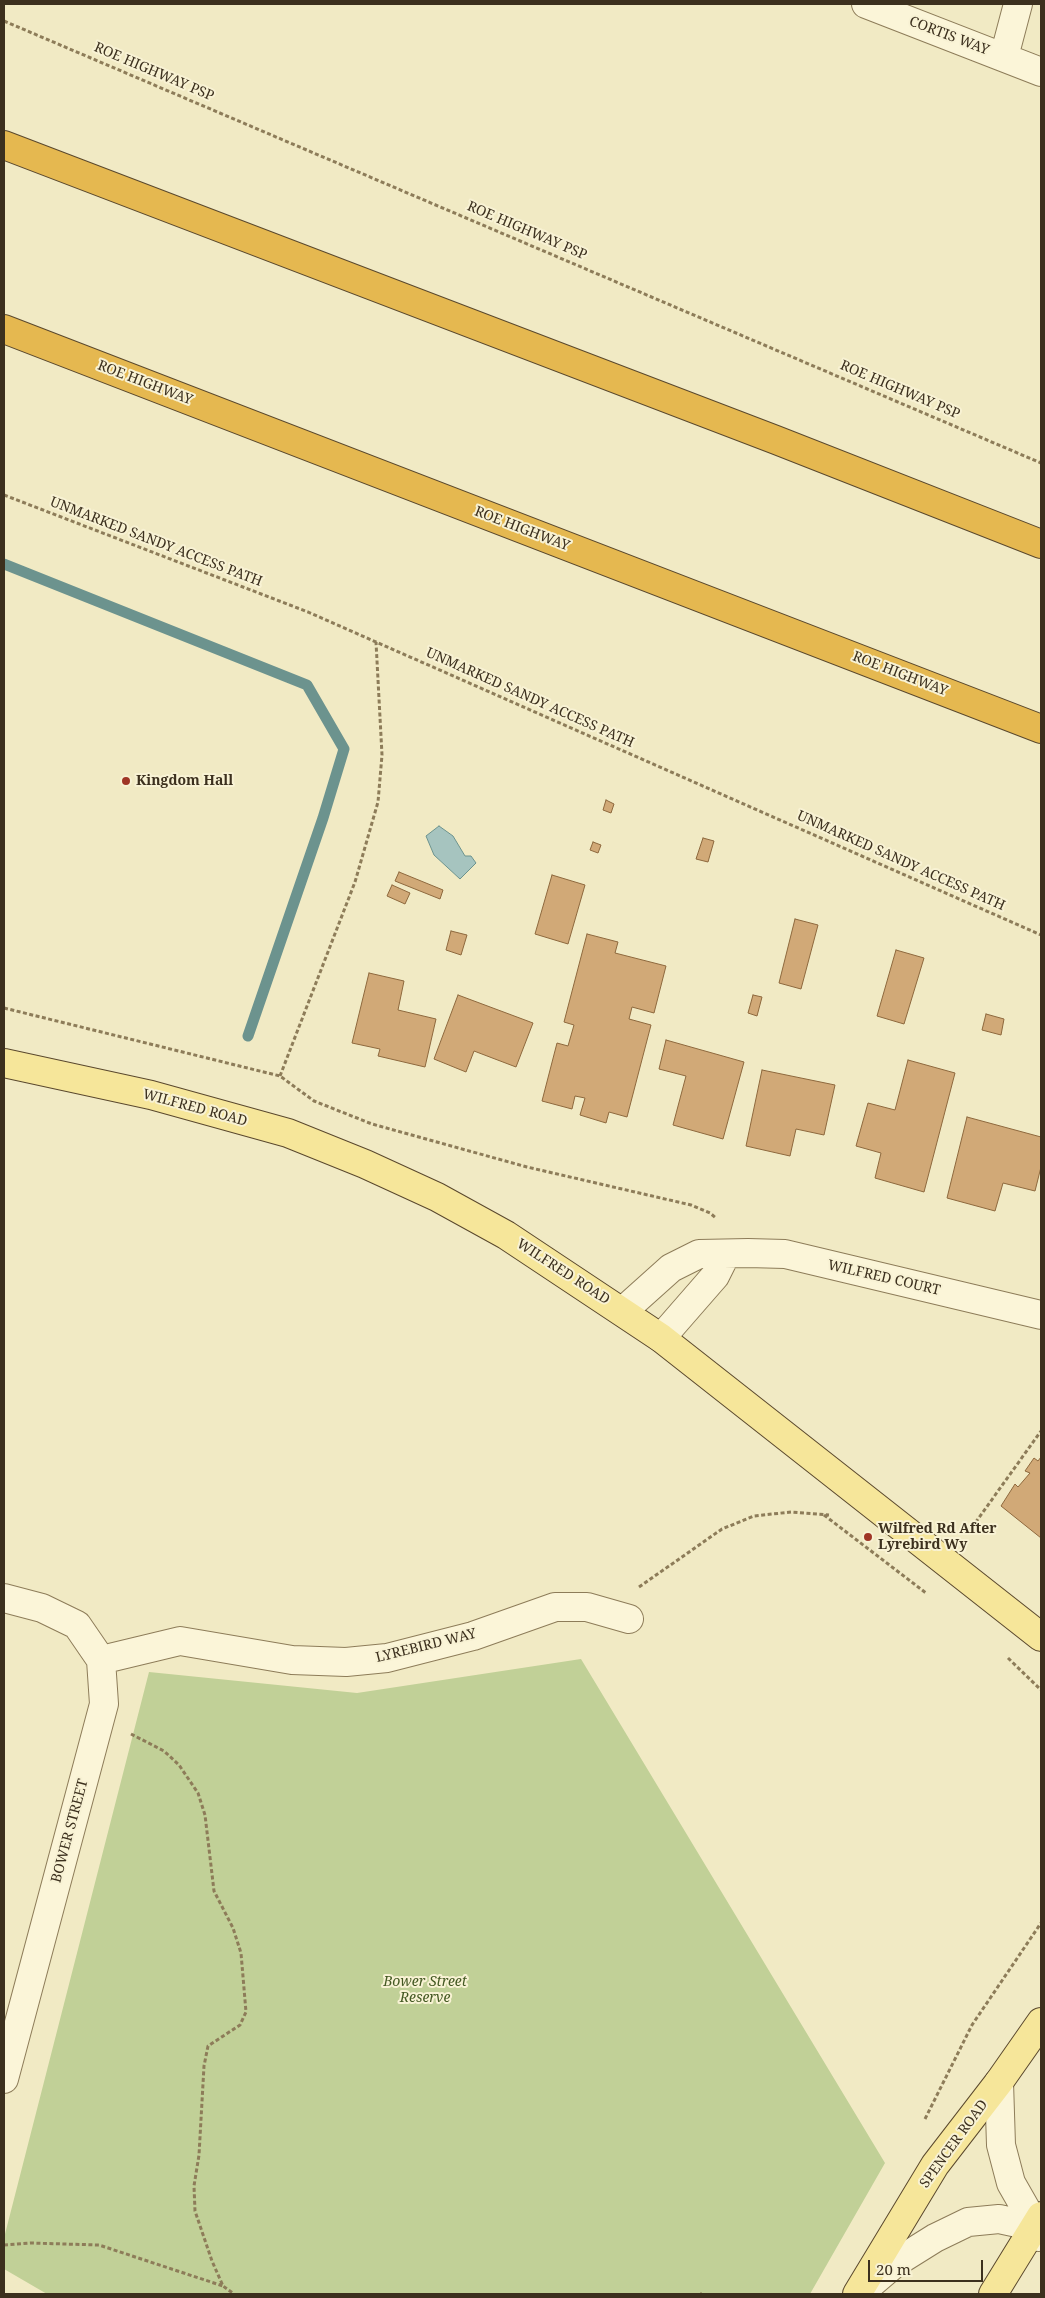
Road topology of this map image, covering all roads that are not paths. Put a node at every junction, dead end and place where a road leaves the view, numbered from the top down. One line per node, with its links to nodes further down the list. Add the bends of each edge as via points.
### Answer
1 (866, 4): 3 (street, CORTIS WAY)
2 (1018, 4): 3 (street, CORTIS WAY)
3 (1004, 57): 4 (street, CORTIS WAY)
4 (1041, 72)
5 (4, 145): 7 (highway)
6 (4, 329): 8 (highway, ROE HIGHWAY)
7 (1041, 544)
8 (1041, 729)
9 (4, 1063): 11 (main road, WILFRED ROAD, via 151,1095 288,1133 437,1196 506,1235)
10 (726, 1254): 11 (street, WILFRED COURT, via 699,1254 671,1268); 12 (street, WILFRED COURT, via 785,1254); 13 (street, via 715,1276)
11 (623, 1311): 13 (main road, WILFRED ROAD)
12 (1041, 1315)
13 (661, 1338): 16 (main road, WILFRED ROAD)
14 (4, 1598): 17 (street, via 42,1608 77,1625)
15 (624, 1617): 17 (street, LYREBIRD WAY, via 587,1607 555,1607 473,1636 387,1658 346,1662 292,1660 180,1641)
16 (1041, 1637)
17 (101, 1660): 19 (street, BOWER STREET, via 104,1704)
18 (1041, 2022): 20 (main road, SPENCER ROAD)
19 (4, 2079)
20 (999, 2082): 21 (street, via 1001,2145 1008,2174); 22 (main road, SPENCER ROAD, via 935,2165)
21 (1040, 2228): 22 (street, via 999,2219 968,2222 895,2263); 23 (main road)
22 (858, 2294)
23 (993, 2294)

